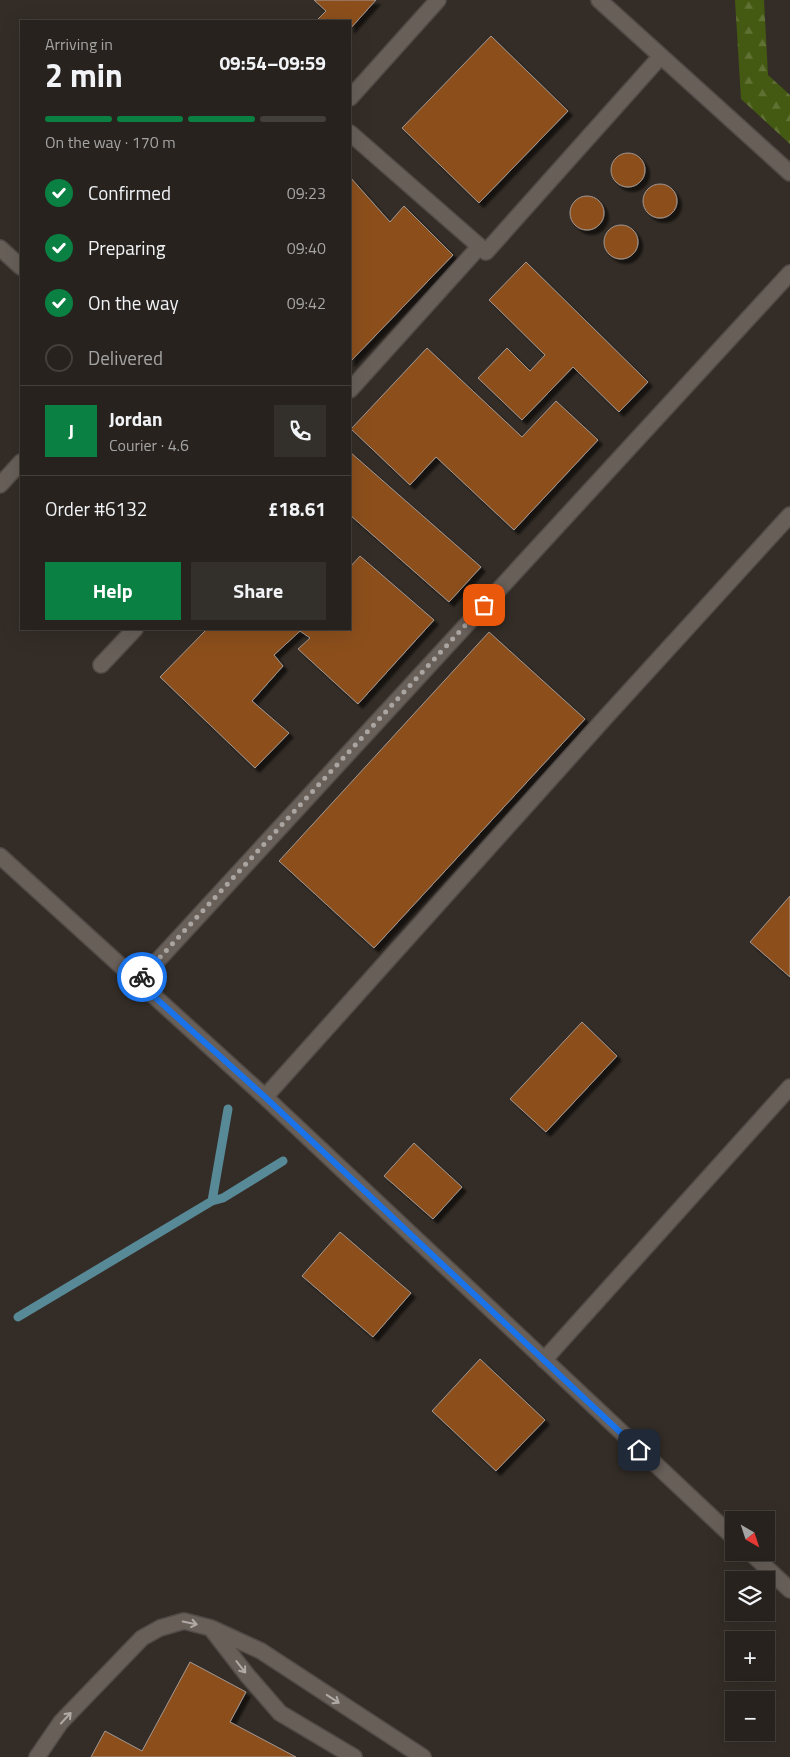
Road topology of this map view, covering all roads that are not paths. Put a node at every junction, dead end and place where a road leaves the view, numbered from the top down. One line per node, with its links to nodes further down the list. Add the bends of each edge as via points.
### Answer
1 (438, 0): 4 (lane)
2 (599, 0): 3 (lane)
3 (661, 56): 6 (lane); 7 (lane, via 486,252)
4 (351, 97)
5 (351, 134): 7 (lane)
6 (790, 173)
7 (479, 247): 11 (lane)
8 (0, 248): 9 (lane)
9 (20, 266)
10 (790, 273): 18 (lane)
11 (351, 389)
12 (20, 463): 13 (lane)
13 (0, 485)
14 (790, 515): 20 (lane)
15 (134, 630): 16 (lane)
16 (101, 666)
17 (0, 856): 18 (lane)
18 (138, 982): 20 (lane)
19 (790, 1087): 21 (lane)
20 (265, 1097): 21 (lane)
21 (544, 1360): 22 (lane)
22 (725, 1530)
23 (759, 1561): 24 (lane)
24 (790, 1590)
25 (211, 1628): 26 (lane, one-way to 25, via 61,1722 142,1638 160,1628 184,1621); 27 (lane, one-way to 27, via 280,1713); 28 (lane, one-way to 28, via 261,1651)
26 (37, 1757)
27 (354, 1757)
28 (423, 1757)

